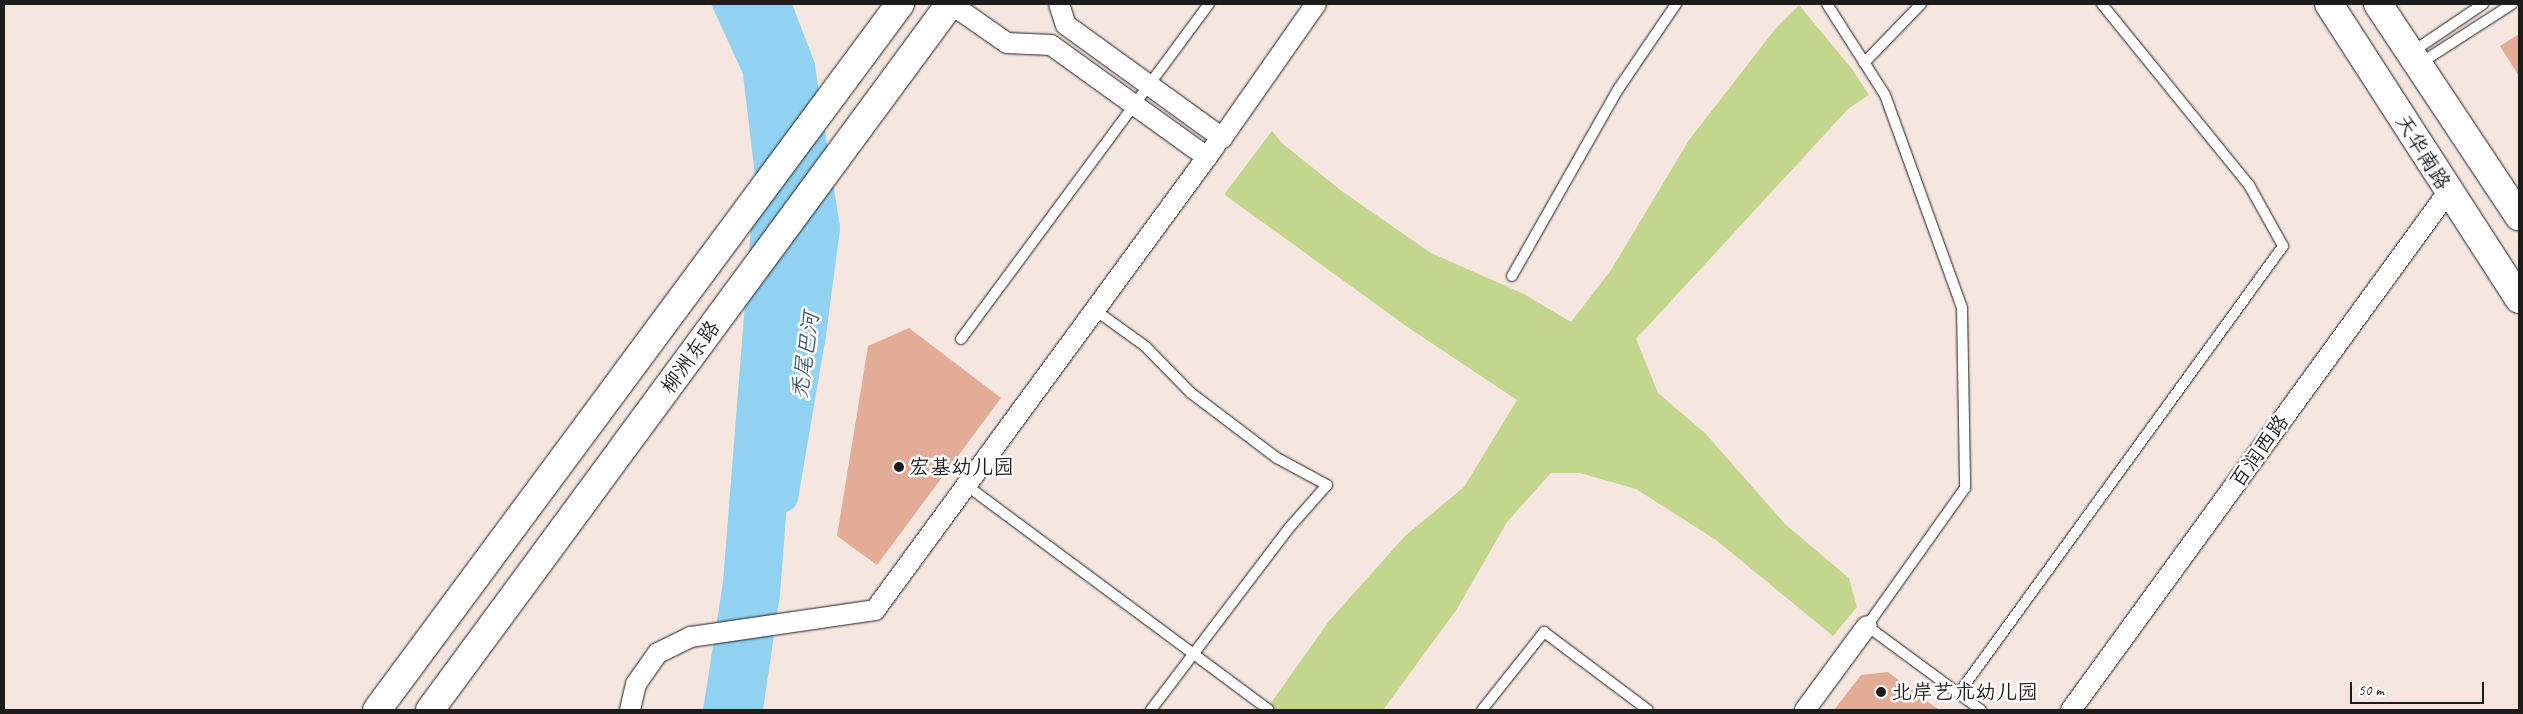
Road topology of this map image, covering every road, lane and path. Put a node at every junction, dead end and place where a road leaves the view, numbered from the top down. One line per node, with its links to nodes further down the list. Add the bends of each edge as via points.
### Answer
1 (900, 4): 30 (main road, 柳洲东路)
2 (950, 4): 17 (street, via 1007,43 1051,45); 31 (main road, 柳洲东路)
3 (1059, 4): 16 (street, via 1066,25)
4 (1209, 4): 16 (lane)
5 (1316, 4): 18 (street)
6 (1676, 4): 22 (lane, via 1619,88)
7 (1827, 4): 15 (lane)
8 (1921, 4): 15 (lane)
9 (2102, 4): 29 (lane, via 2249,185 2284,246)
10 (2329, 4): 20 (main road, 天华南路)
11 (2378, 4): 14 (main road, 天华南路)
12 (2483, 4): 14 (lane)
13 (2512, 4): 14 (lane)
14 (2415, 59): 21 (main road, 天华南路)
15 (1864, 63): 27 (lane, via 1885,95 1962,308 1965,488)
16 (1148, 85): 17 (lane); 18 (street)
17 (1134, 104): 19 (street); 25 (lane)
18 (1222, 138): 19 (street)
19 (1207, 157): 24 (street)
20 (2448, 192): 23 (main road, 天华南路); 39 (street, 百润西路)
21 (2519, 216)
22 (1512, 276)
23 (2519, 299)
24 (1094, 310): 26 (street); 28 (lane, via 1145,346 1191,393 1277,458 1327,485 1289,528)
25 (961, 340)
26 (966, 485): 28 (lane); 32 (street, via 875,610 691,637 658,653 636,684)
27 (1867, 626): 29 (lane); 37 (street)
28 (1194, 654): 33 (lane); 34 (lane)
29 (1958, 694): 38 (lane)
30 (378, 710)
31 (430, 710)
32 (630, 710)
33 (1151, 710)
34 (1268, 710)
35 (1482, 710): 36 (lane, via 1544,632)
36 (1648, 710)
37 (1805, 710)
38 (1981, 710)
39 (2071, 710)

